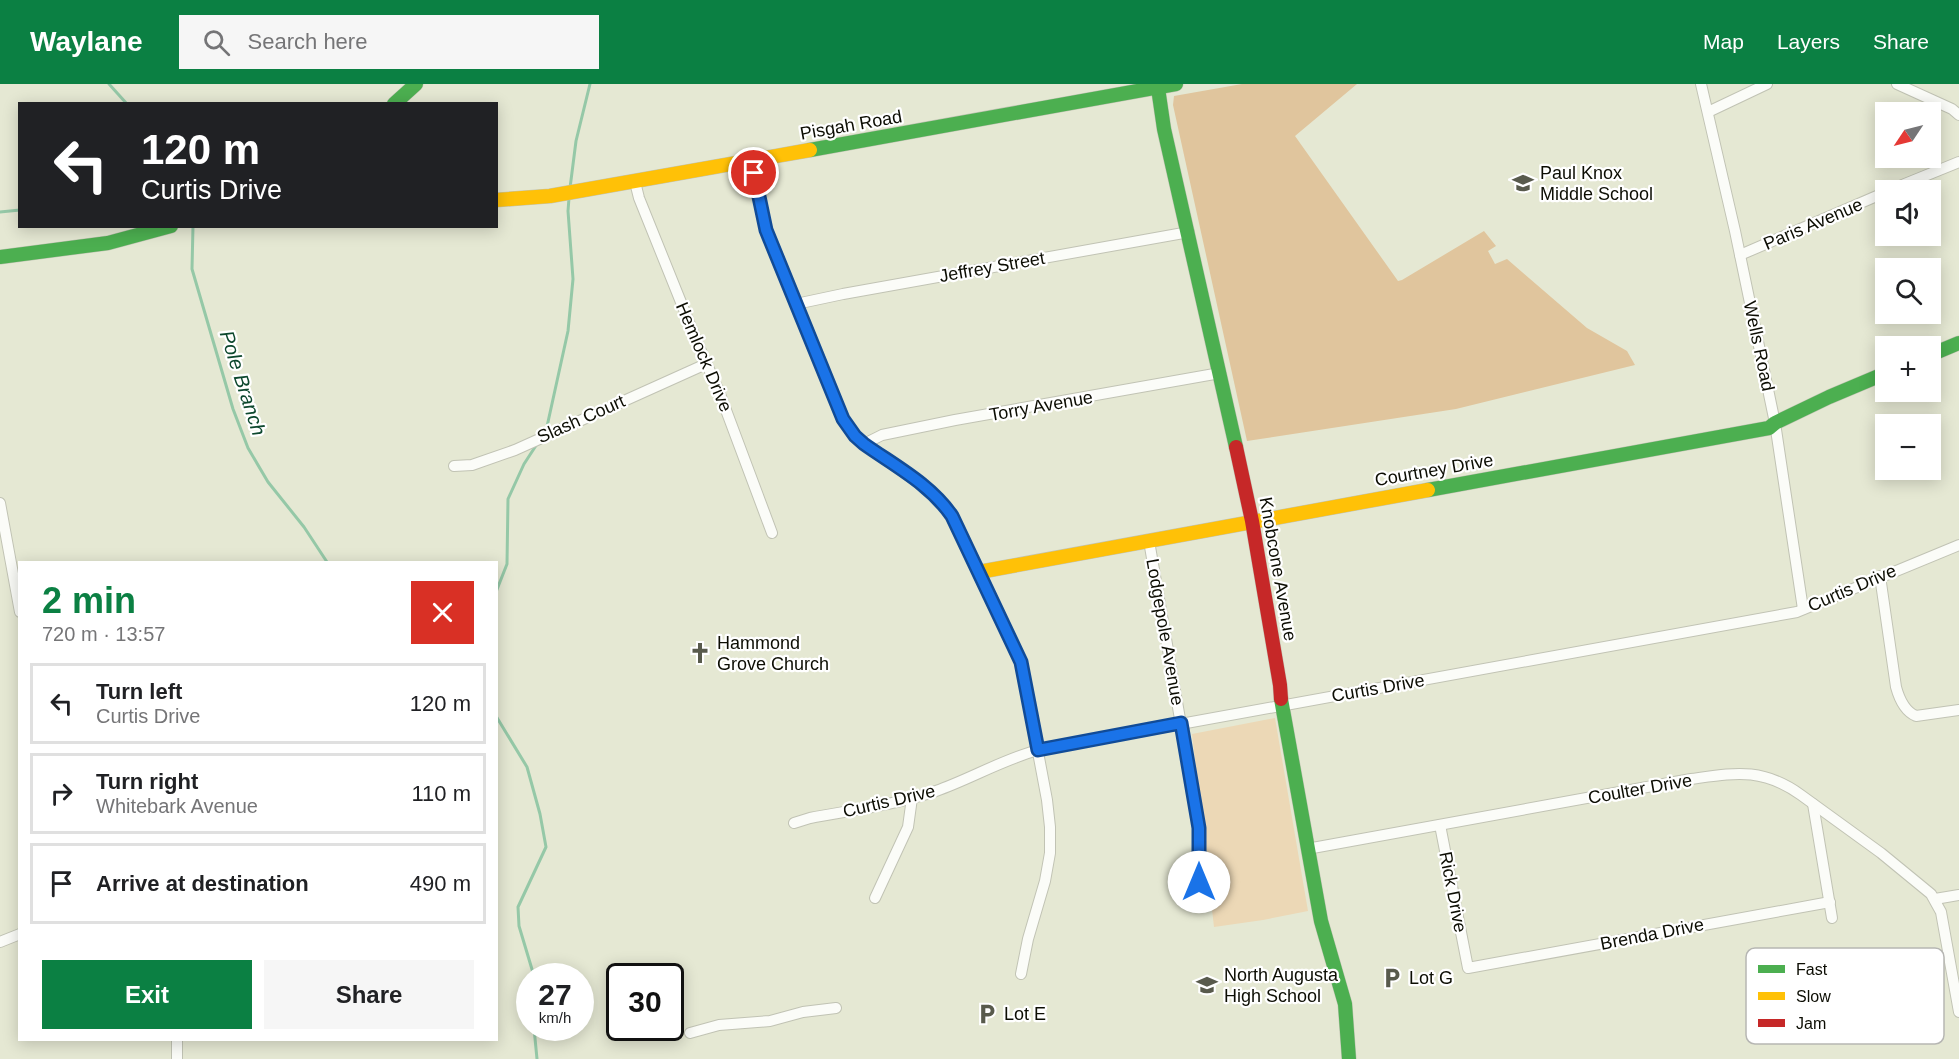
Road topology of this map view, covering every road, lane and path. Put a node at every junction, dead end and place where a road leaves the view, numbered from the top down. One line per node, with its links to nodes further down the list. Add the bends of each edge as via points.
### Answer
1 (416, 84): 7 (street)
2 (1176, 84): 6 (street, Pisgah Road)
3 (1701, 84): 8 (street, Wells Road)
4 (1767, 84): 8 (street)
5 (1897, 84): 9 (street, via 1952,109)
6 (1158, 88): 10 (street, Pisgah Road); 17 (street, Knobcone Avenue)
7 (396, 102)
8 (1708, 112): 18 (street, Wells Road)
9 (1959, 116)
10 (752, 160): 13 (street, Pisgah Road); 20 (street, via 766,230)
11 (1959, 162): 12 (street)
12 (1915, 180)
13 (635, 182): 15 (street, Pisgah Road); 23 (street, Hemlock Drive)
14 (1875, 197): 18 (street, Paris Avenue)
15 (498, 200)
16 (165, 228): 19 (street, via 113,242)
17 (1189, 232): 20 (street, Jeffrey Street); 24 (street, Knobcone Avenue)
18 (1740, 255): 26 (street, Wells Road)
19 (0, 256)
20 (795, 304): 27 (street, via 843,419)
21 (1959, 343): 22 (street)
22 (1941, 350)
23 (706, 364): 28 (street, Slash Court, via 515,450 472,465); 31 (street, Hemlock Drive)
24 (1220, 373): 27 (street, Torry Avenue, via 882,435); 30 (street, Knobcone Avenue)
25 (1875, 378): 26 (street, Courtney Drive)
26 (1775, 423): 30 (street, Courtney Drive, via 1746,433); 37 (street, Wells Road)
27 (864, 444): 34 (street, via 944,504)
28 (454, 466)
29 (0, 503): 36 (street)
30 (1252, 521): 32 (street, Courtney Drive); 38 (street, Knobcone Avenue)
31 (772, 533)
32 (1149, 541): 34 (street, Courtney Drive); 40 (street, Lodgepole Avenue)
33 (1959, 544): 35 (street, Curtis Drive)
34 (979, 572): 41 (street, via 1021,662)
35 (1880, 576): 37 (street, Curtis Drive); 39 (street, via 1896,687 1902,702 1916,716)
36 (18, 601)
37 (1803, 609): 38 (street, Curtis Drive)
38 (1281, 705): 40 (street, Curtis Drive); 46 (street, Knobcone Avenue)
39 (1959, 710)
40 (1181, 723): 41 (street, Curtis Drive); 50 (street, Lodgepole Avenue, via 1199,828)
41 (1038, 750): 42 (street, Curtis Drive); 56 (street, via 1049,818 1050,853)
42 (912, 798): 44 (street, Curtis Drive); 48 (street, via 908,827)
43 (1813, 804): 45 (street, Coulter Drive, via 1767,777 1732,773); 49 (street, Coulter Drive, via 1881,853); 51 (street)
44 (794, 823)
45 (1440, 825): 46 (street, Coulter Drive); 55 (street, Rick Drive)
46 (1307, 849): 62 (street, Knobcone Avenue, via 1321,921 1345,1004)
47 (1959, 895): 49 (street)
48 (875, 898)
49 (1935, 899): 58 (street, via 1941,912)
50 (1199, 900)
51 (1830, 902): 52 (street); 55 (street, Brenda Drive, via 1468,968)
52 (1832, 918)
53 (18, 935): 54 (street)
54 (0, 942)
55 (1466, 958)
56 (1021, 974)
57 (836, 1008): 59 (street)
58 (1959, 1012)
59 (690, 1033)
60 (177, 1041): 61 (street)
61 (177, 1059)
62 (1349, 1059)

